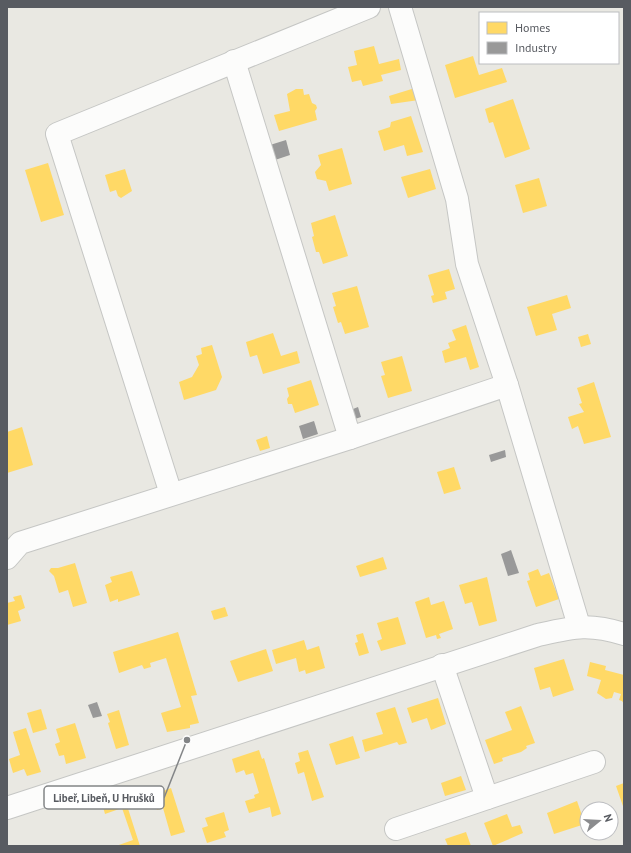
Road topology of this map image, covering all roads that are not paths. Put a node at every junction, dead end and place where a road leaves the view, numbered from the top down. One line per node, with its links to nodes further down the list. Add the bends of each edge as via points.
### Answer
1 (369, 7): 3 (street)
2 (400, 7): 4 (street, via 457,199 467,264)
3 (234, 61): 5 (street); 6 (street, via 57,134)
4 (507, 385): 5 (street); 8 (street)
5 (350, 438): 6 (street)
6 (171, 494): 7 (street, via 20,543)
7 (7, 558)
8 (579, 626): 9 (street, via 604,628); 10 (street, via 538,635)
9 (624, 634)
10 (442, 666): 12 (street); 13 (street)
11 (594, 762): 12 (street)
12 (487, 798): 14 (street)
13 (7, 808)
14 (396, 828)

